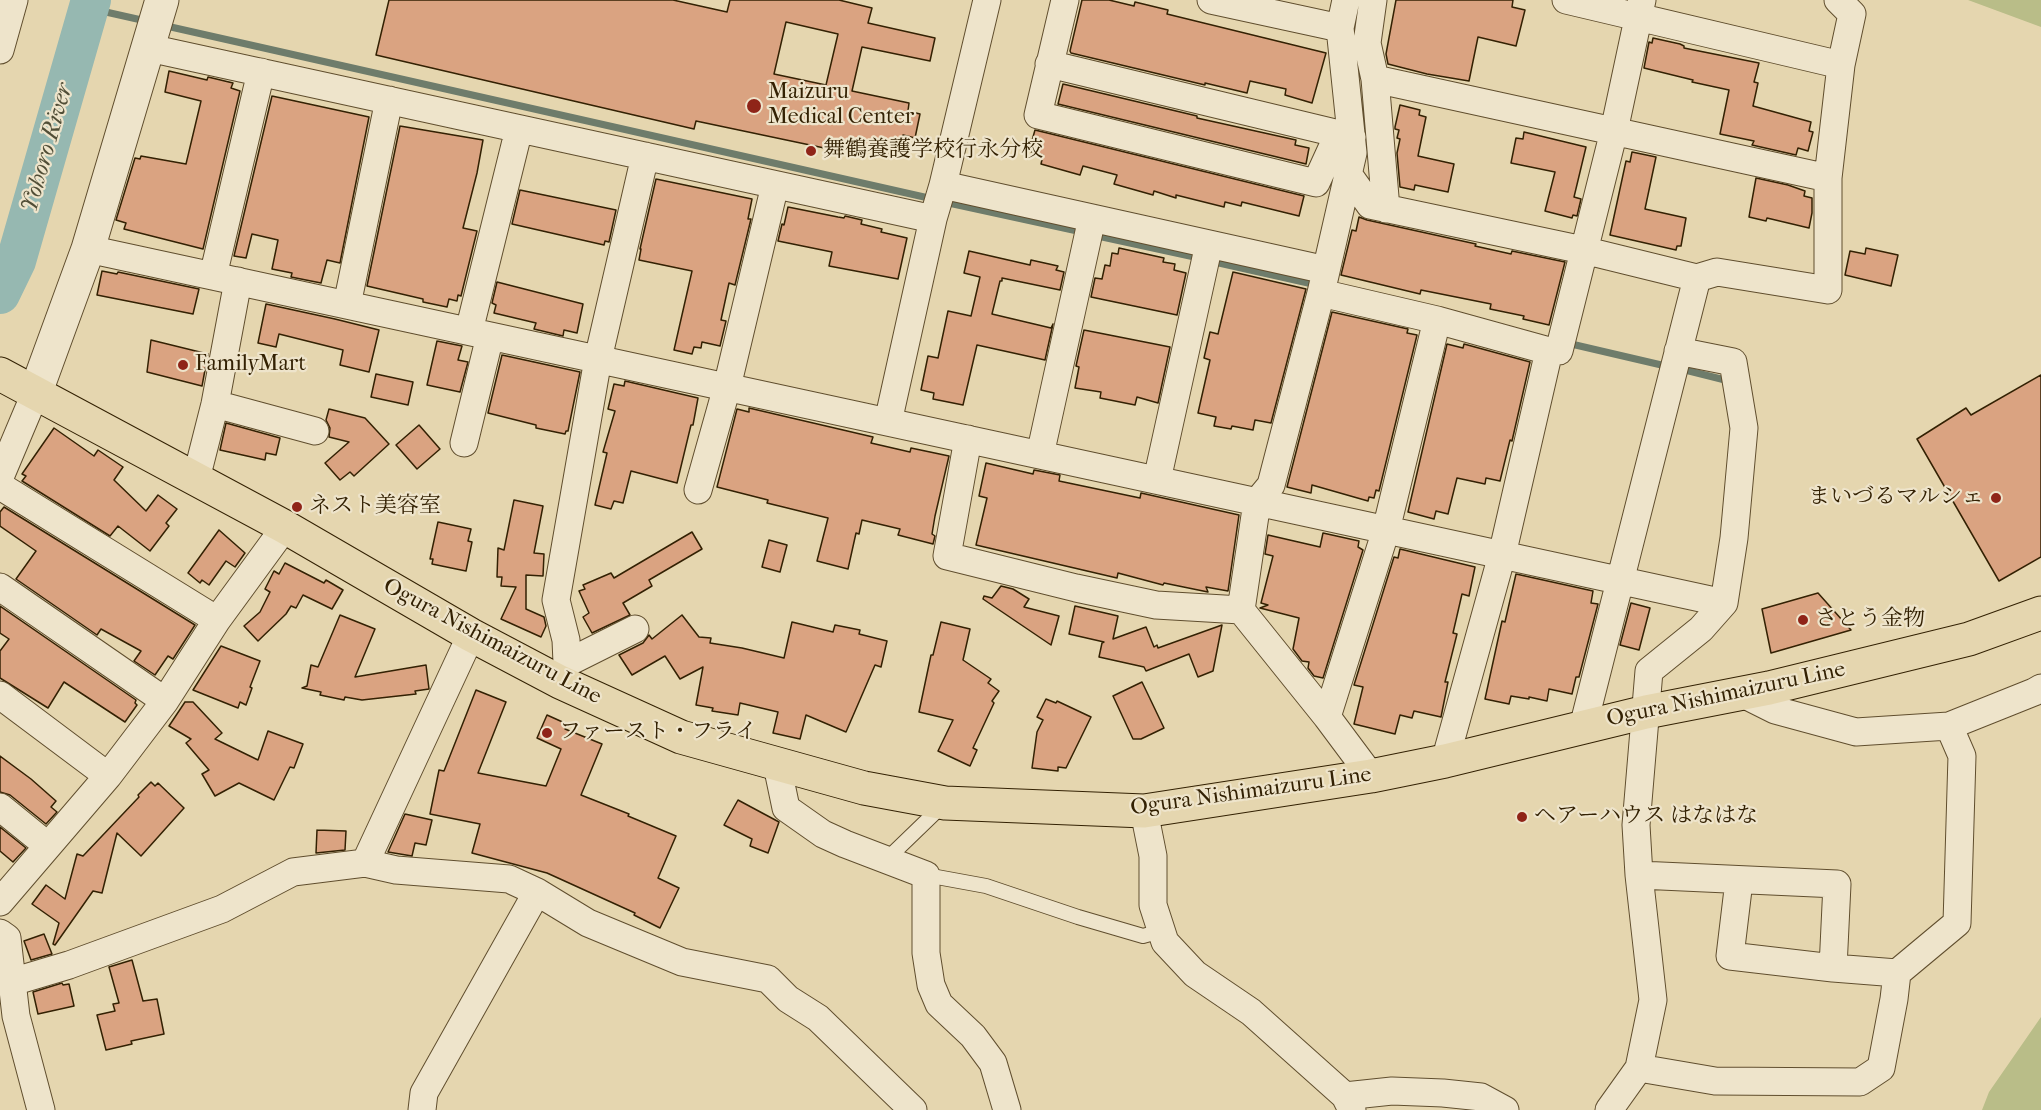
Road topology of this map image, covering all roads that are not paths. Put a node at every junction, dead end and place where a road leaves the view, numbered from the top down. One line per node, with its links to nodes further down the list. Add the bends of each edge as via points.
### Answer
1 (14, 0): 13 (street)
2 (162, 0): 12 (street)
3 (987, 0): 25 (street)
4 (1065, 0): 14 (street)
5 (1211, 0): 11 (street)
6 (1346, 0): 11 (street)
7 (1373, 0): 17 (street, via 1367,43)
8 (1566, 0): 10 (street)
9 (1838, 0): 15 (street, via 1852,14)
10 (1640, 8): 15 (street); 20 (street)
11 (1340, 28): 21 (street)
12 (149, 48): 16 (street); 30 (street)
13 (0, 50)
14 (1049, 64): 21 (street); 21 (street, via 1038,115 1316,183 1332,148)
15 (1841, 65): 23 (street)
16 (261, 72): 18 (street); 33 (street)
17 (1375, 79): 20 (street); 26 (street)
18 (389, 100): 19 (street); 35 (street)
19 (519, 129): 22 (street); 37 (street)
20 (1614, 131): 23 (street); 31 (street)
21 (1351, 155): 26 (street, via 1370,205); 34 (street)
22 (645, 156): 24 (street); 40 (street)
23 (1828, 178): 32 (street, via 1828,290 1718,272)
24 (775, 185): 28 (street); 42 (street)
25 (943, 185): 27 (street); 28 (street)
26 (1386, 209): 31 (street)
27 (1092, 218): 29 (street); 49 (street)
28 (933, 219): 45 (street)
29 (1209, 244): 34 (street); 52 (street)
30 (88, 249): 33 (street); 43 (street)
31 (1583, 250): 32 (street); 38 (street, via 1559,351)
32 (1697, 278): 39 (street)
33 (226, 279): 35 (street); 44 (street)
34 (1324, 281): 36 (street); 55 (street, via 1271,485)
35 (347, 305): 37 (street)
36 (1437, 320): 38 (street); 57 (street)
37 (480, 334): 40 (street); 48 (street)
38 (1550, 351): 58 (street)
39 (1678, 351): 59 (street); 61 (street, via 1733,362 1744,428)
40 (598, 359): 42 (street); 67 (street, via 556,600 566,640)
41 (0, 374): 43 (main road, Ogura Nishimaizuru Line)
42 (727, 387): 45 (street); 54 (street)
43 (34, 394): 50 (street); 51 (main road, Ogura Nishimaizuru Line)
44 (215, 404): 46 (street); 51 (street)
45 (888, 422): 47 (street)
46 (315, 431)
47 (968, 439): 49 (street); 62 (street, via 947,556 1156,605)
48 (464, 443)
49 (1040, 455): 52 (street)
50 (0, 477)
51 (196, 479): 56 (main road, Ogura Nishimaizuru Line)
52 (1156, 480): 55 (street)
53 (0, 486): 64 (street)
54 (698, 490)
55 (1257, 502): 57 (street); 62 (street)
56 (285, 527): 64 (street); 66 (main road, Ogura Nishimaizuru Line)
57 (1386, 530): 58 (street); 73 (street)
58 (1502, 555): 59 (street); 76 (street)
59 (1621, 581): 61 (street); 74 (street)
60 (0, 586): 71 (street)
61 (1724, 603): 72 (street, via 1701,629 1649,671)
62 (1241, 610): 73 (street)
63 (2041, 613): 69 (main road, Ogura Nishimaizuru Line, via 1969,639)
64 (217, 620): 71 (street)
65 (635, 629): 67 (street)
66 (471, 635): 67 (main road, Ogura Nishimaizuru Line); 85 (street)
67 (564, 672): 77 (main road, Ogura Nishimaizuru Line, via 681,737)
68 (2041, 688): 75 (street)
69 (1743, 694): 72 (main road, Ogura Nishimaizuru Line); 75 (street, via 1775,710 1856,732)
70 (0, 695): 78 (street)
71 (165, 701): 78 (street)
72 (1646, 712): 74 (main road, Ogura Nishimaizuru Line); 87 (street, via 1636,825)
73 (1327, 717): 79 (street)
74 (1583, 726): 76 (main road, Ogura Nishimaizuru Line)
75 (1949, 726): 94 (street, via 1962,756 1957,923)
76 (1445, 762): 79 (main road, Ogura Nishimaizuru Line)
77 (777, 765): 80 (main road, Ogura Nishimaizuru Line, via 864,788); 84 (street, via 786,808 823,834)
78 (108, 776): 83 (street)
79 (1371, 776): 82 (main road, Ogura Nishimaizuru Line)
80 (945, 803): 82 (main road, Ogura Nishimaizuru Line); 84 (lane)
81 (0, 807): 83 (street)
82 (1144, 811): 91 (street, via 1153,856 1152,905)
83 (48, 846): 90 (street)
84 (886, 860): 86 (street)
85 (364, 863): 89 (street, via 396,870 509,879); 95 (street, via 292,872 222,909 69,965)
86 (926, 875): 91 (lane, via 986,886 1143,936); 101 (street, via 926,953 931,985 939,1004 974,1036 993,1063)
87 (1639, 875): 88 (street); 96 (street, via 1653,1000)
88 (1739, 881): 93 (street, via 1730,956); 93 (street, via 1837,884)
89 (537, 892): 99 (street, via 424,1093); 100 (street, via 588,923 682,962 768,979 788,999 818,1018)
90 (0, 902)
91 (1161, 932): 97 (street, via 1165,942 1195,974 1251,1012)
92 (0, 933): 95 (street, via 7,938)
93 (1833, 968): 94 (street)
94 (1897, 973): 96 (street, via 1881,1068 1860,1082 1715,1081)
95 (12, 981): 98 (street, via 16,1016)
96 (1639, 1068): 103 (street)
97 (1349, 1103): 102 (street, via 1392,1091 1443,1093 1481,1097)
98 (41, 1110)
99 (422, 1110)
100 (913, 1110)
101 (1007, 1110)
102 (1505, 1110)
103 (1609, 1110)

